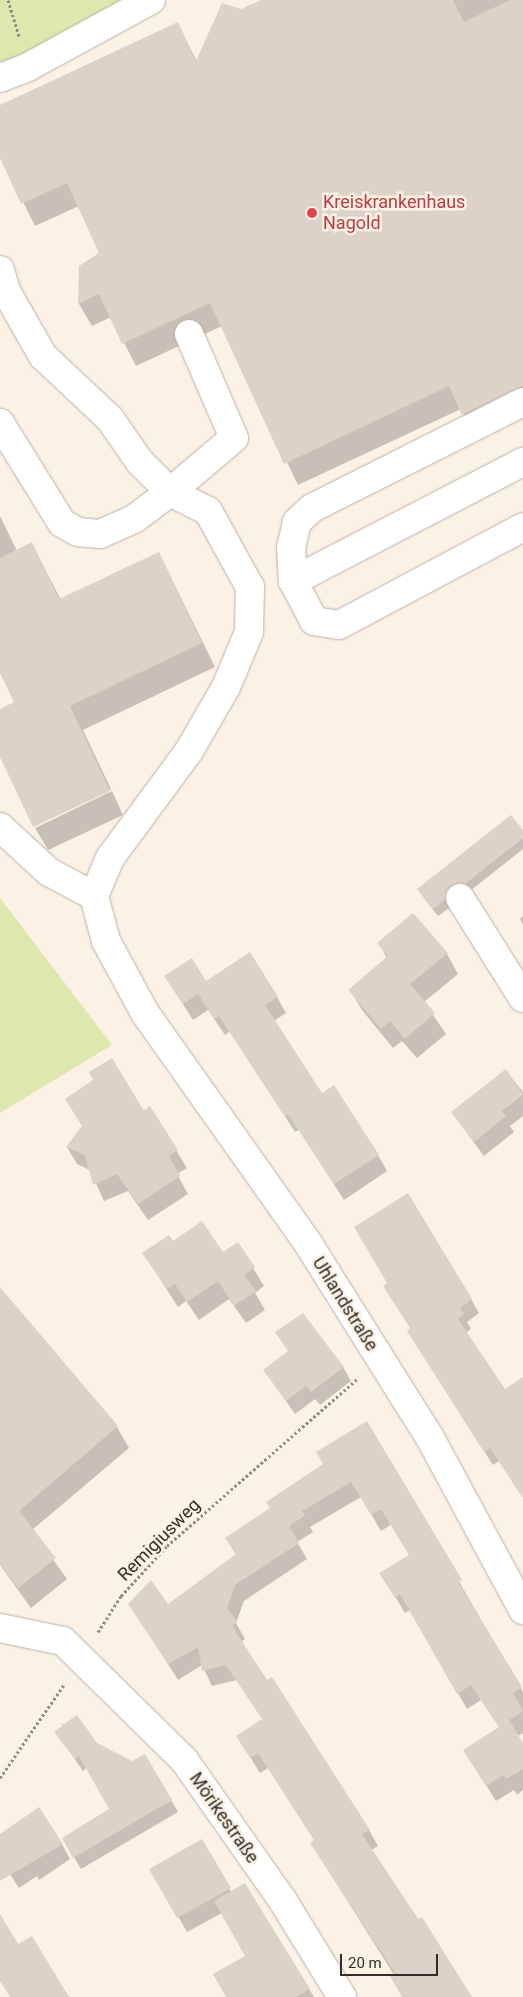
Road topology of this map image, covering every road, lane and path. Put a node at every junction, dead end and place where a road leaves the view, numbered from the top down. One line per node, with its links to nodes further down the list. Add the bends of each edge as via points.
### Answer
1 (8, 0): 3 (path)
2 (151, 0): 3 (street)
3 (28, 67): 4 (street)
4 (0, 78)
5 (0, 270): 6 (street)
6 (11, 313): 11 (street, via 43,356 110,419 140,462)
7 (189, 334): 11 (street, via 234,438)
8 (523, 402): 13 (street, via 312,508 297,522 291,547)
9 (0, 423): 11 (street, via 62,523 78,532 100,534 134,519)
10 (523, 462): 13 (street)
11 (170, 492): 15 (street, via 208,510 250,586 249,632 226,687 189,751 110,858)
12 (523, 527): 13 (street, via 340,625 314,621)
13 (293, 581)
14 (0, 827): 15 (street, via 49,872)
15 (94, 896): 18 (street, Uhlandstraße, via 106,941 145,1012 308,1245)
16 (460, 898): 17 (street)
17 (523, 998)
18 (380, 1359): 19 (street, Uhlandstraße, via 429,1436); 21 (path, Remigiusweg, via 167,1546 122,1596)
19 (523, 1610)
20 (0, 1628): 21 (street, Mörikestraße, via 63,1641)
21 (82, 1659): 22 (path, Remigiusweg); 23 (street, Mörikestraße, via 184,1760 283,1902)
22 (0, 1778)
23 (342, 1997)

